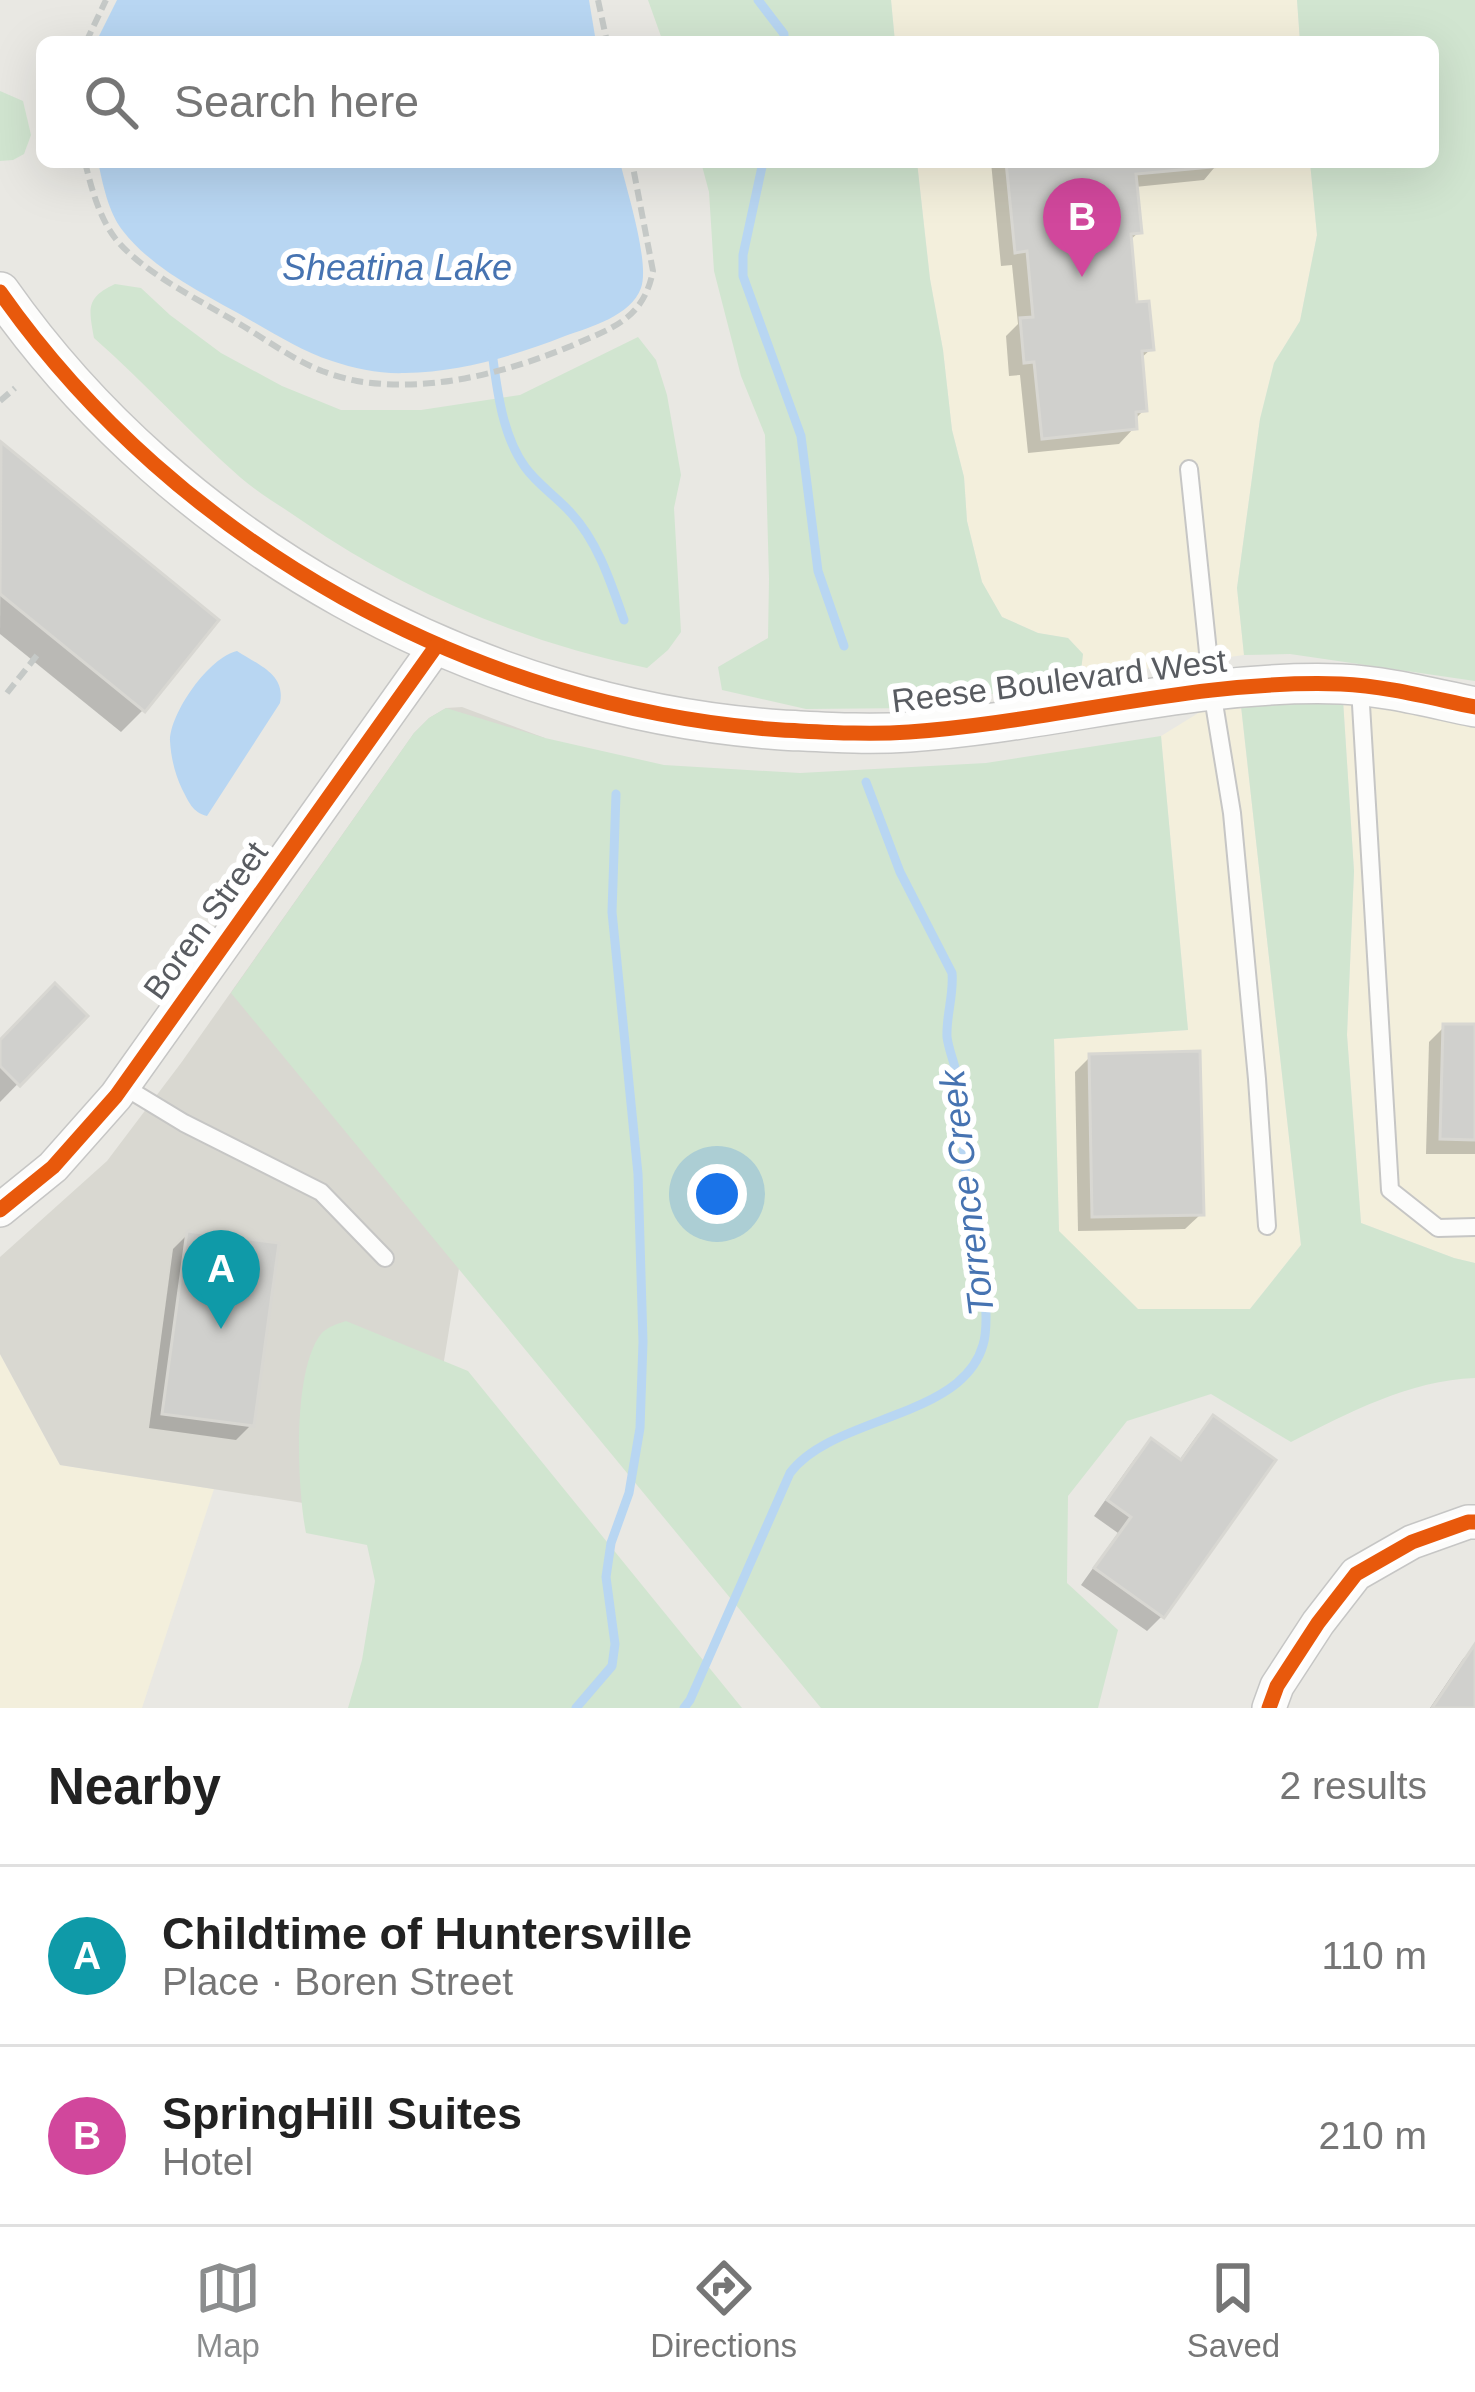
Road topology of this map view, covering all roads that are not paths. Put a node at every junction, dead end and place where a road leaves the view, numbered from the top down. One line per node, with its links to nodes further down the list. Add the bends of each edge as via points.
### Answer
1 (0, 292): 3 (street, Reese Boulevard West, via 60,368 169,477 334,593)
2 (1189, 469): 5 (lane)
3 (437, 645): 5 (street, Reese Boulevard West, via 640,710 827,733 986,724); 7 (street, Boren Street)
4 (1360, 687): 5 (street, Reese Boulevard West); 6 (street, Reese Boulevard West); 10 (lane, via 1390,1190 1438,1228)
5 (1211, 691): 9 (lane, via 1232,813)
6 (1475, 706)
7 (123, 1086): 8 (street, Boren Street, via 52,1167); 11 (lane, via 321,1192)
8 (0, 1210)
9 (1267, 1226)
10 (1475, 1227)
11 (385, 1258)
12 (1475, 1522): 13 (street, via 1412,1542 1357,1574 1318,1622)
13 (1269, 1708)

